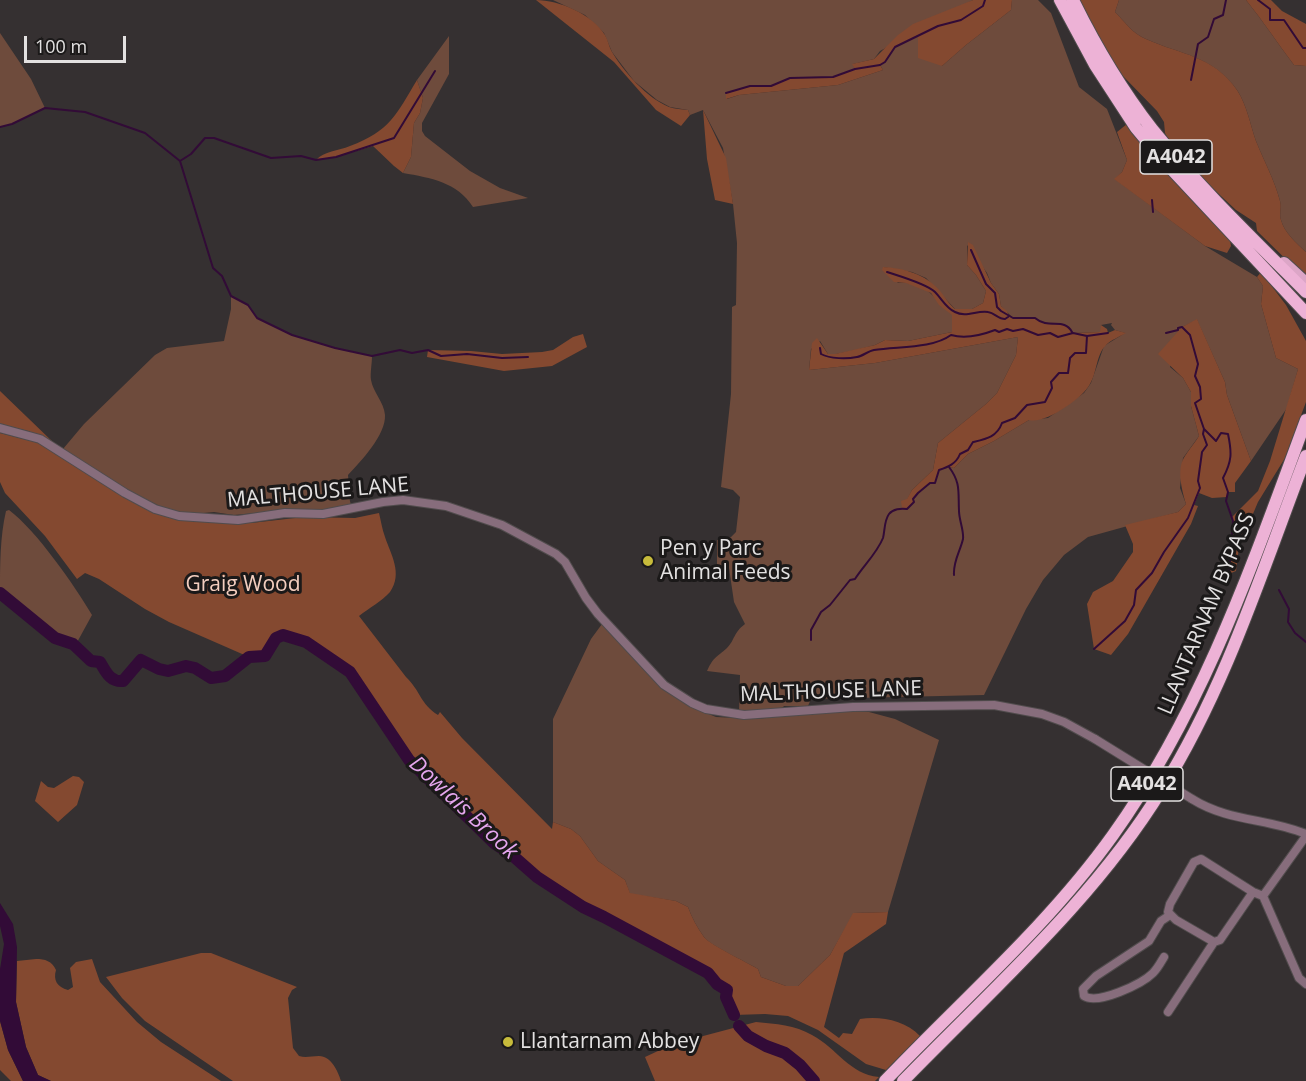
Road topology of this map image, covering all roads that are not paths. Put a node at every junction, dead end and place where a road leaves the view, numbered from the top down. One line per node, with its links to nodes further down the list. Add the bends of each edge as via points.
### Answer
1 (1060, 0): 6 (highway, A4042, via 1095,65 1136,128)
2 (1073, 0): 3 (highway, A4042, via 1113,73 1152,128 1214,200)
3 (1268, 254): 4 (main road); 5 (highway, A4042)
4 (1306, 283)
5 (1306, 292)
6 (1287, 293): 7 (highway, A4042); 8 (highway, A4042)
7 (1306, 314)
8 (1306, 326)
9 (1306, 420): 20 (highway, LLANTARNAM BYPASS / A4042, via 1213,659 1144,789 1073,886)
10 (0, 428): 12 (street, MALTHOUSE LANE, bridge, via 40,439 125,493 178,516 256,519 285,513 323,514 403,501 446,506 502,525 556,554 598,614 664,685 706,709 744,715 853,707 994,705 1041,714 1095,739 1218,813 1287,826)
11 (1306, 456): 21 (highway, LLANTARNAM BYPASS / A4042, via 1232,649 1162,790 1084,895)
12 (1306, 835): 14 (street)
13 (1252, 891): 14 (street); 15 (street, via 1198,860 1170,904); 16 (street, via 1220,940)
14 (1263, 896): 18 (street, via 1299,978)
15 (1170, 915): 16 (street); 17 (street, via 1161,921 1149,941 1096,976 1083,989 1084,996 1107,996 1127,989 1153,973)
16 (1214, 942): 19 (street)
17 (1164, 957)
18 (1306, 984)
19 (1168, 1012)
20 (885, 1081)
21 (903, 1081)

